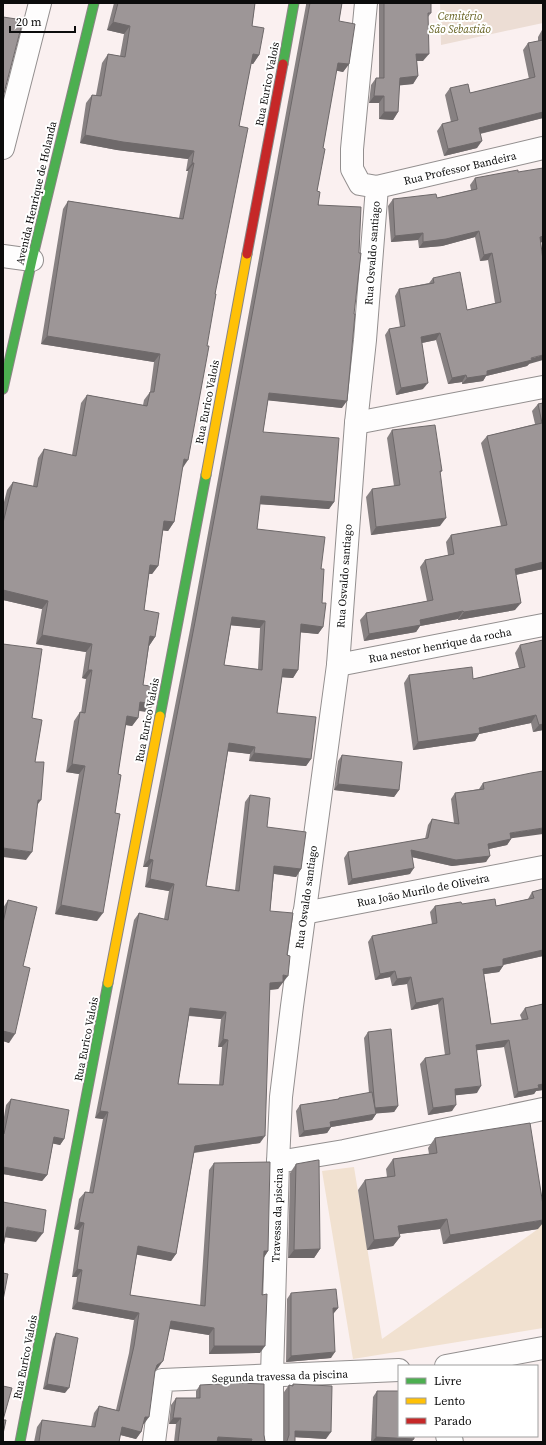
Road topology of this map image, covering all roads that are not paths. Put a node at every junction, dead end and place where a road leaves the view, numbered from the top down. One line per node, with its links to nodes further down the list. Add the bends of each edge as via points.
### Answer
1 (40, 3): 5 (street)
2 (94, 3): 9 (main road, Avenida Henrique de Holanda)
3 (294, 3): 24 (main road, Rua Eurico Valois)
4 (366, 3): 7 (street, Rua Osvaldo santiago, via 352,169 360,184)
5 (3, 148)
6 (543, 148): 7 (street, Rua Professor Bandeira)
7 (377, 187): 12 (street, Rua Osvaldo santiago)
8 (3, 256): 9 (street)
9 (32, 260): 11 (main road, Avenida Henrique de Holanda)
10 (543, 387): 12 (street)
11 (3, 389)
12 (356, 423): 14 (street, Rua Osvaldo santiago)
13 (543, 625): 14 (street, Rua nestor henrique da rocha)
14 (338, 665): 16 (street, Rua Osvaldo santiago)
15 (543, 867): 16 (street, Rua João Murilo de Oliveira)
16 (304, 913): 18 (street, Rua Osvaldo santiago, via 281,1098)
17 (543, 1109): 18 (street, Travessa da piscina, via 344,1151)
18 (278, 1162): 22 (street, Travessa da piscina)
19 (543, 1348): 20 (street)
20 (451, 1365)
21 (398, 1370): 22 (street, Segunda travessa da piscina)
22 (272, 1376): 23 (street, Travessa da piscina); 25 (street, Segunda travessa da piscina, via 162,1380)
23 (272, 1440)
24 (20, 1442)
25 (154, 1442)

